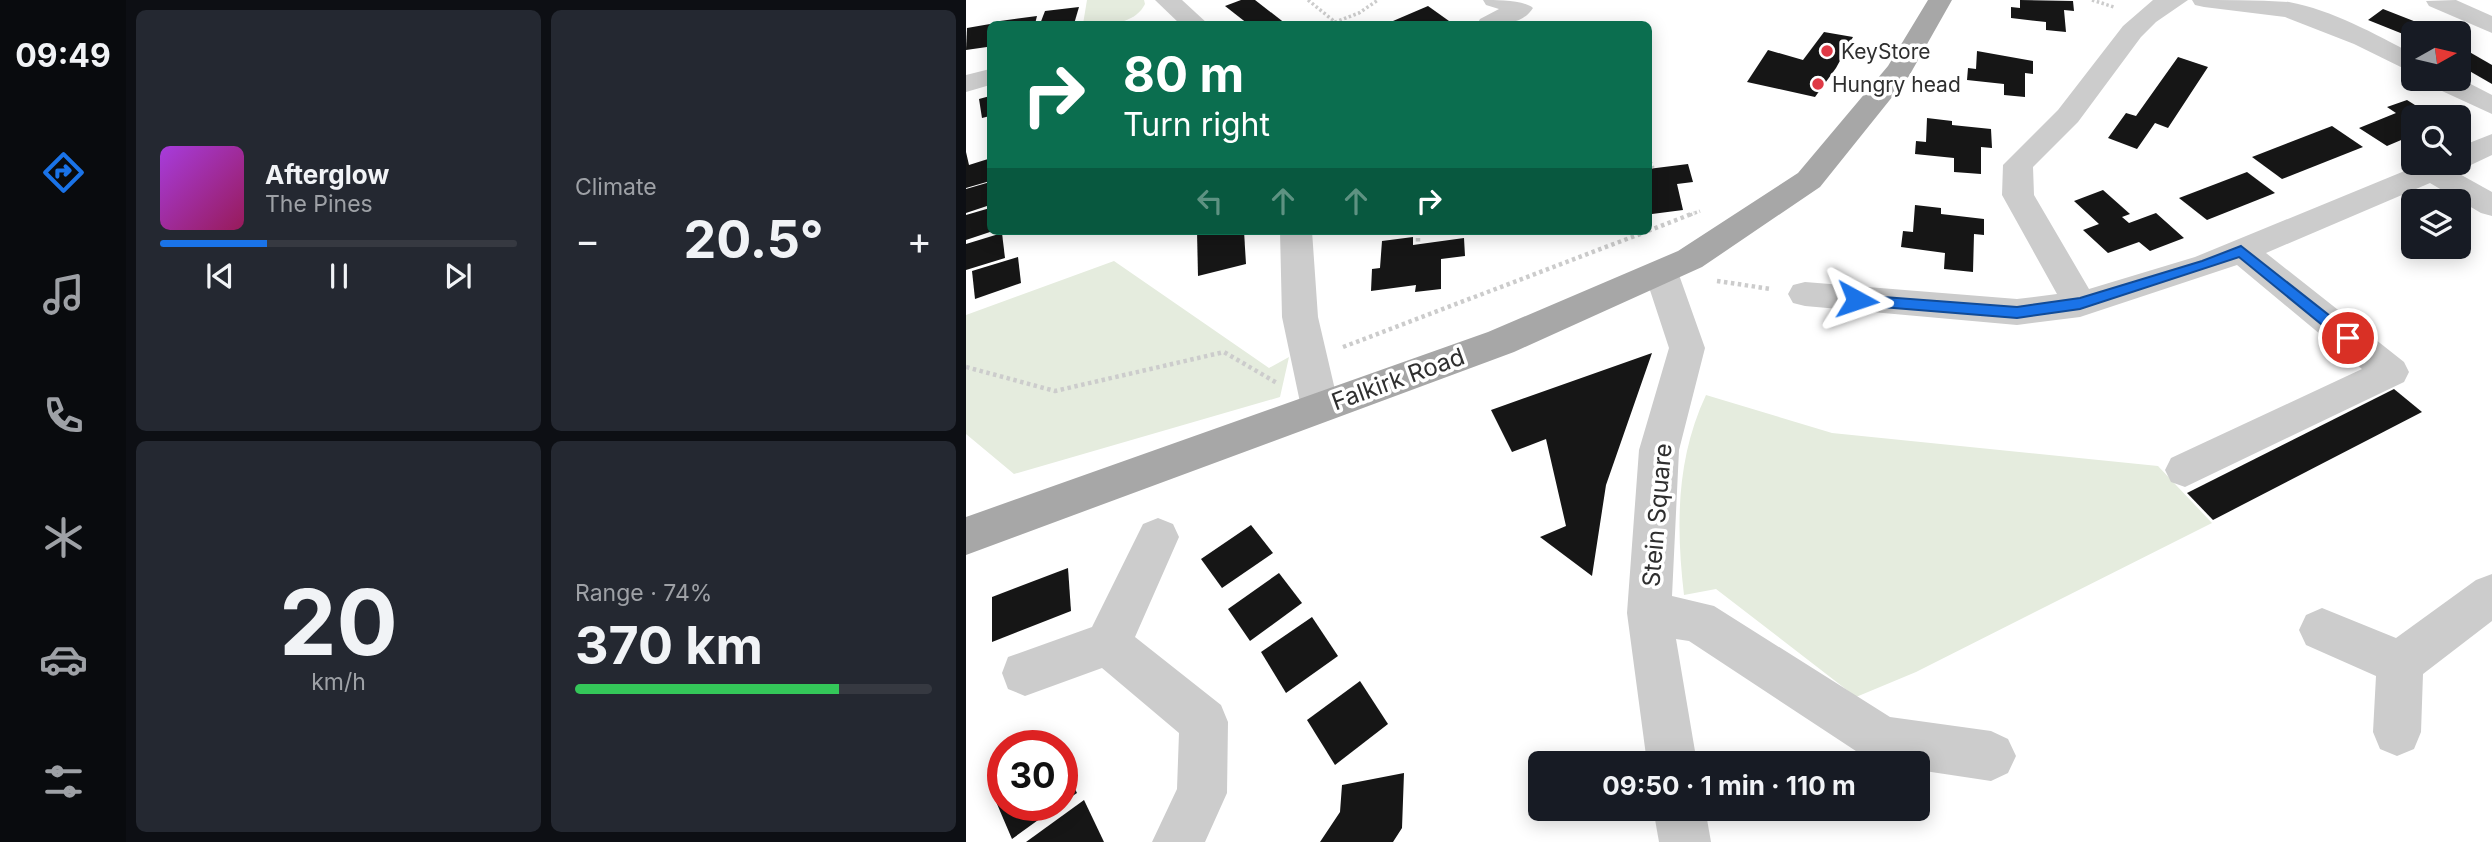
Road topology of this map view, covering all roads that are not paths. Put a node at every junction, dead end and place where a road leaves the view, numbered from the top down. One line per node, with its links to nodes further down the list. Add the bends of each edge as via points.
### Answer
1 (1167, 0): 8 (street)
2 (1494, 0): 9 (street, via 1521,8)
3 (1940, 0): 23 (main road, Falkirk Road, via 1899,70 1809,180 1690,259)
4 (2176, 0): 25 (street, via 2146,16 2066,118 2018,165 2018,195)
5 (2204, 0): 7 (street)
6 (2438, 1): 10 (street)
7 (2294, 5): 11 (street)
8 (1191, 20)
9 (1495, 21)
10 (2492, 25)
11 (2401, 59)
12 (987, 78): 13 (street)
13 (966, 84)
14 (2463, 91): 15 (street)
15 (2492, 106)
16 (2492, 142): 17 (street)
17 (2471, 152)
18 (2421, 175): 22 (street)
19 (2459, 175): 20 (street)
20 (2492, 206)
21 (1296, 235): 26 (street, via 1300,317)
22 (2241, 251): 25 (street); 27 (street, via 2391,372)
23 (1661, 272): 26 (main road, Falkirk Road, via 1501,342); 31 (street, Stein Square, via 1687,348 1659,450)
24 (1805, 294): 25 (street, via 1855,287 2017,313)
25 (2080, 304)
26 (1320, 408): 28 (main road, Falkirk Road)
27 (2185, 470)
28 (966, 536)
29 (1158, 537): 33 (street)
30 (2492, 595): 34 (street)
31 (1649, 613): 37 (street, Stein Square); 38 (street, via 1698,621 1882,740)
32 (2322, 630): 34 (street)
33 (1108, 645): 35 (street); 40 (street, via 1204,722 1202,793)
34 (2400, 663): 36 (street)
35 (1024, 673)
36 (2397, 732)
37 (1670, 751)
38 (1991, 756)
39 (1681, 821): 41 (street)
40 (1178, 842)
41 (1685, 842)

